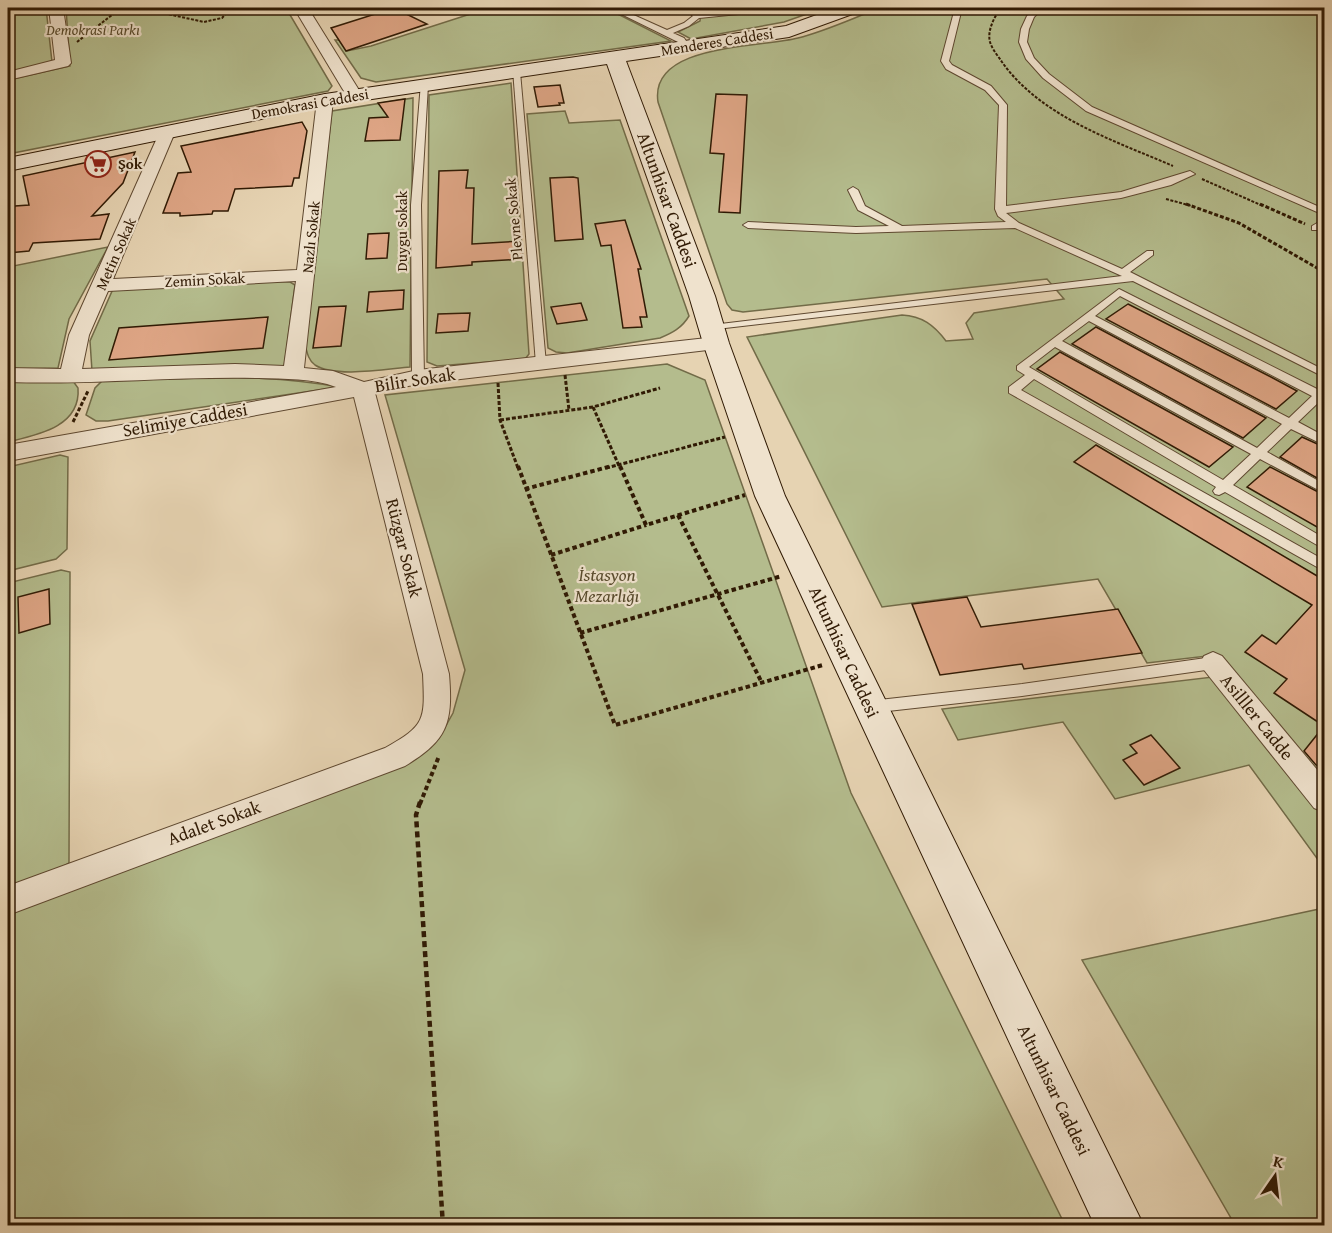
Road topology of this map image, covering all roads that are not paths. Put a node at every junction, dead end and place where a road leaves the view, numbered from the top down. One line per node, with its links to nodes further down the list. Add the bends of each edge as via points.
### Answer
1 (56, 8): 14 (street, via 63,58)
2 (301, 8): 16 (street)
3 (613, 8): 10 (lane)
4 (687, 8): 9 (lane)
5 (852, 8): 11 (street, Menderes Caddesi, via 789,31)
6 (958, 8): 22 (lane, via 945,62 988,88 1003,105)
7 (1039, 8): 23 (lane, via 1025,29 1023,42 1030,59 1089,109)
8 (758, 10): 9 (lane)
9 (696, 16): 10 (lane)
10 (666, 33): 11 (lane, via 681,40)
11 (687, 48): 12 (street, Menderes Caddesi)
12 (615, 58): 13 (street, Demokrasi Caddesi); 34 (street, Altunhisar Caddesi)
13 (516, 72): 15 (street, Demokrasi Caddesi); 36 (lane, Plevne Sokak)
14 (8, 76)
15 (424, 85): 16 (street, Demokrasi Caddesi); 42 (lane, Duygu Sokak, via 416,205)
16 (354, 95): 17 (street, Demokrasi Caddesi)
17 (325, 100): 18 (street, Demokrasi Caddesi); 30 (street, Nazlı Sokak)
18 (167, 132): 19 (street, Demokrasi Caddesi); 32 (street, Metin Sokak)
19 (8, 165)
20 (1190, 174): 22 (lane, via 1139,192)
21 (853, 190): 28 (lane, via 861,208)
22 (1000, 209): 26 (lane)
23 (1324, 212)
24 (1324, 222): 27 (lane)
25 (747, 225): 28 (lane)
26 (1016, 225): 28 (lane); 31 (lane)
27 (1315, 228)
28 (905, 230)
29 (1150, 253): 31 (lane)
30 (306, 274): 32 (street, Zemin Sokak); 37 (street, Nazlı Sokak)
31 (1129, 275): 34 (lane); 39 (lane)
32 (103, 285): 41 (street, Metin Sokak, via 80,335)
33 (1088, 316): 35 (lane); 44 (lane, via 1119,292); 45 (lane)
34 (714, 335): 36 (street, Bilir Sokak); 55 (street, Altunhisar Caddesi, via 767,489)
35 (1055, 342): 38 (lane, via 1021,368); 48 (lane)
36 (541, 364): 42 (street, Bilir Sokak)
37 (293, 373): 41 (street, Bilir Sokak); 43 (street, Bilir Sokak, via 333,378)
38 (1034, 374): 49 (lane); 51 (lane, via 1013,390)
39 (1324, 374)
40 (8, 375): 41 (street, Bilir Sokak)
41 (70, 376)
42 (418, 377): 43 (street, Bilir Sokak)
43 (363, 389): 47 (street, Selimiye Caddesi); 56 (street, Rüzgar Sokak, via 436,674 435,726)
44 (1323, 394): 45 (lane)
45 (1291, 423): 46 (lane); 48 (lane)
46 (1324, 441)
47 (8, 453)
48 (1259, 453): 49 (lane); 50 (lane)
49 (1224, 485): 51 (lane); 52 (lane)
50 (1324, 489)
51 (1208, 500): 53 (lane)
52 (1324, 544)
53 (1324, 566)
54 (1213, 663): 55 (lane); 57 (street, Asilller Cadde)
55 (870, 707): 59 (street, Altunhisar Caddesi)
56 (423, 739): 58 (street, Adalet Sokak, via 395,757)
57 (1324, 799)
58 (8, 900)
59 (1119, 1226)

